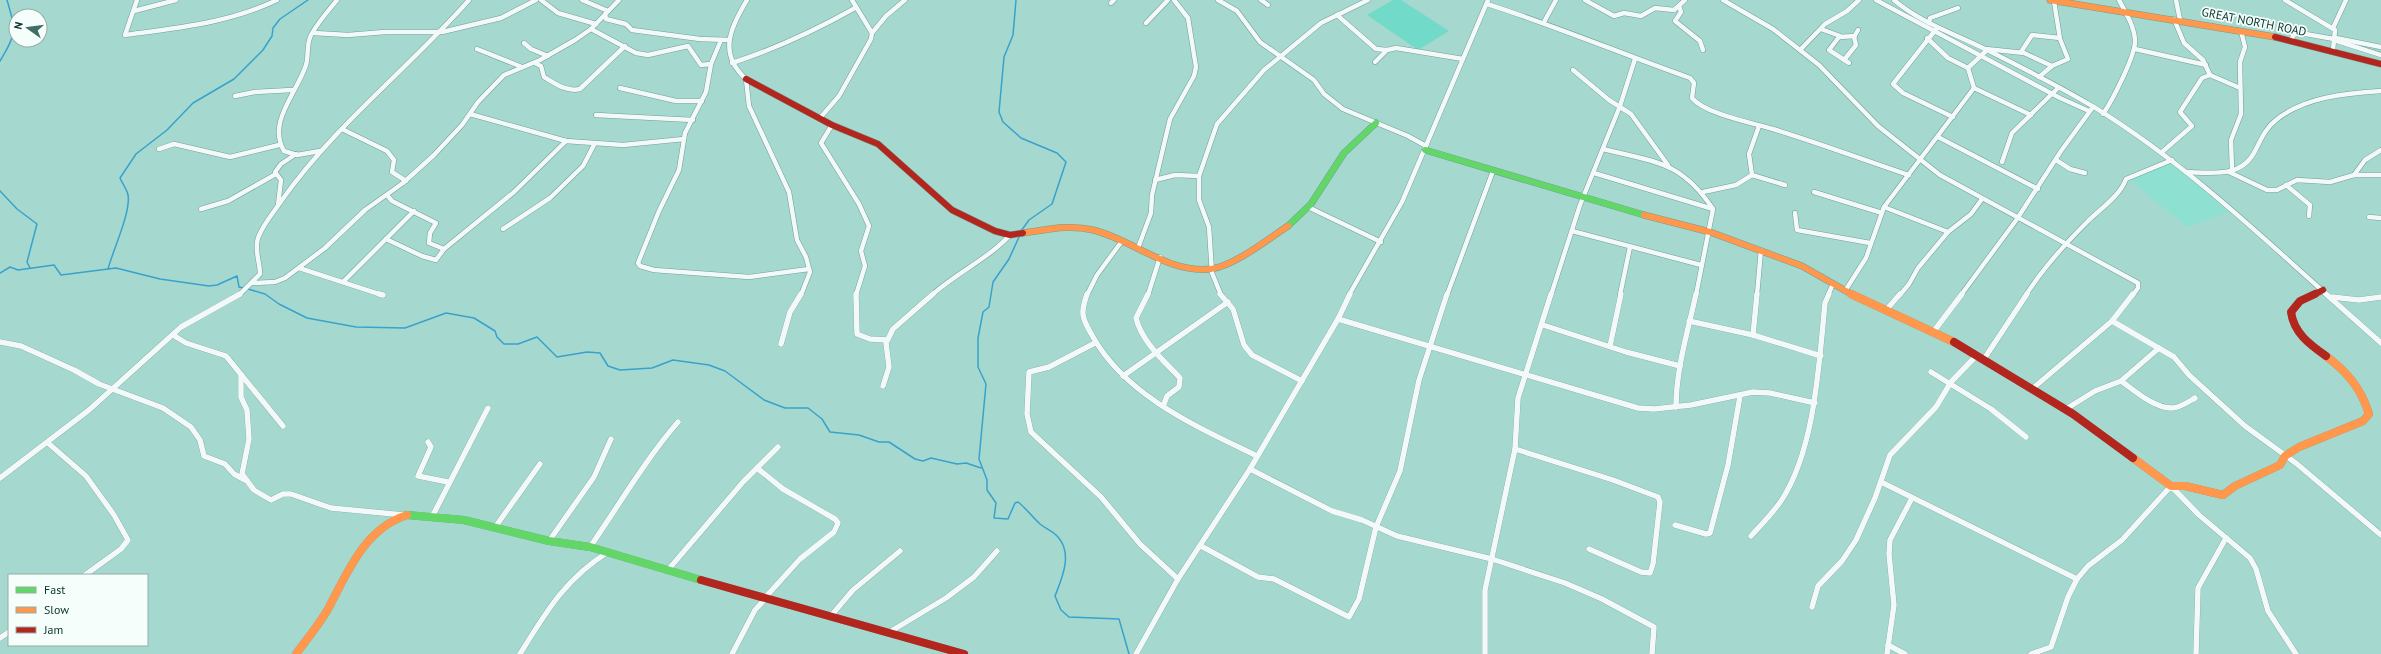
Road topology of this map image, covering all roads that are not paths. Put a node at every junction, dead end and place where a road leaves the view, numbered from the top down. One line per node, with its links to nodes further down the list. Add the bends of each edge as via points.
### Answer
1 (137, 0): 38 (street)
2 (176, 0): 38 (street)
3 (277, 0): 38 (street, via 219,21 125,35)
4 (337, 0): 53 (street)
5 (469, 0): 52 (street)
6 (536, 0): 52 (street, via 501,18)
7 (541, 0): 45 (street, via 558,13)
8 (582, 0): 32 (street)
9 (596, 0): 32 (street)
10 (619, 0): 39 (street)
11 (748, 0): 61 (street, via 732,28)
12 (852, 0): 35 (street)
13 (905, 0): 54 (street, via 886,16)
14 (1168, 0): 43 (street)
15 (1174, 0): 143 (street, via 1188,18 1196,67 1194,76 1172,113)
16 (1218, 0): 77 (street, via 1237,11 1260,42)
17 (1261, 0): 33 (street)
18 (1368, 0): 40 (street)
19 (1556, 0): 42 (street)
20 (1585, 0): 34 (street, via 1615,16 1624,13 1642,16 1653,9 1672,11)
21 (1685, 0): 34 (street)
22 (1723, 0): 71 (street, via 1773,29)
23 (1859, 0): 48 (street)
24 (1876, 0): 49 (street)
25 (1894, 0): 44 (street, via 1911,14)
26 (2052, 0): 37 (main road, GREAT NORTH ROAD); 58 (street)
27 (2119, 0): 37 (street)
28 (2176, 0): 41 (street)
29 (2285, 0): 46 (street)
30 (2346, 0): 46 (street)
31 (1487, 2): 42 (street); 78 (street)
32 (591, 4): 39 (street)
33 (1268, 5)
34 (1679, 6): 70 (street, via 1681,12 1674,22 1700,41)
35 (856, 8): 54 (street); 82 (street, via 769,51)
36 (1958, 8): 44 (street, via 1930,18)
37 (2126, 10): 41 (main road, GREAT NORTH ROAD); 68 (street, via 2136,42)
38 (134, 11)
39 (606, 12): 45 (street); 60 (street, via 606,18 626,24 632,30)
40 (1337, 15): 69 (street, via 1376,49); 77 (street, via 1310,31)
41 (2177, 19): 51 (main road, GREAT NORTH ROAD); 85 (street, via 2185,46)
42 (1544, 22): 79 (street)
43 (1146, 23)
44 (1929, 23): 49 (street)
45 (596, 24): 47 (street)
46 (2333, 28): 59 (street)
47 (591, 29): 64 (street); 75 (street)
48 (1821, 29): 55 (street); 71 (street)
49 (1936, 29): 57 (street); 67 (street); 74 (street)
50 (1858, 30): 56 (street)
51 (2241, 30): 62 (main road, GREAT NORTH ROAD); 96 (street, via 2245,40 2244,56 2240,62)
52 (442, 32): 53 (street, via 385,32 348,36); 114 (street)
53 (314, 33): 97 (street, via 309,40 305,66)
54 (872, 33): 108 (street, via 864,53 842,87 842,91)
55 (1840, 36): 56 (street); 56 (street, via 1829,50 1847,61 1856,45)
56 (1855, 36)
57 (1928, 38): 88 (street, via 1948,58); 109 (street, via 1893,84 1903,93)
58 (2060, 38): 73 (street, via 2032,35); 86 (street, via 2068,59)
59 (2334, 39): 62 (street, via 2300,33 2293,35); 65 (street); 72 (street); 76 (street)
60 (721, 40): 61 (street); 83 (street)
61 (729, 40): 82 (street)
62 (2292, 40): 72 (main road, GREAT NORTH ROAD)
63 (524, 43): 75 (street)
64 (625, 46): 81 (street, via 580,89 574,91 565,90 544,77 541,66); 83 (street, via 648,56 688,46 701,65)
65 (2381, 47)
66 (477, 49): 87 (street)
67 (1986, 49): 73 (street); 74 (street); 91 (street)
68 (2135, 49): 85 (street, via 2193,60); 105 (street)
69 (1387, 50): 78 (street, via 1400,48); 80 (street)
70 (1703, 50)
71 (1800, 50): 127 (street, via 1827,73 1878,126)
72 (2333, 50): 84 (main road, GREAT NORTH ROAD)
73 (2021, 52): 86 (street)
74 (1981, 54): 88 (street); 99 (street)
75 (548, 56): 81 (street)
76 (2381, 56)
77 (1282, 57): 111 (street, via 1314,80 1324,94 1343,109); 142 (street, via 1264,70 1217,124)
78 (1463, 59): 120 (street)
79 (1635, 59): 102 (street); 113 (street, via 1690,78 1694,82 1692,98 1697,104)
80 (1375, 62)
81 (535, 63): 87 (street)
82 (732, 63): 92 (street, via 737,72)
83 (711, 64): 101 (street)
84 (2381, 64)
85 (2206, 65): 90 (street)
86 (2052, 66): 91 (street)
87 (522, 67): 104 (street, via 504,75 482,97)
88 (1968, 68): 94 (street)
89 (1572, 70): 102 (street)
90 (2210, 75): 96 (street); 125 (street, via 2202,78 2180,112 2192,126)
91 (2039, 77): 95 (street)
92 (746, 79): 108 (main road); 182 (street, via 749,106 789,192 797,240)
93 (620, 88): 101 (street, via 676,101)
94 (1974, 88): 107 (street); 109 (street)
95 (2058, 88): 99 (street); 103 (street)
96 (2240, 88): 133 (street, via 2241,114 2231,140)
97 (292, 90): 100 (street); 119 (street, via 278,127)
98 (2381, 91): 133 (street, via 2334,95 2285,114 2259,139 2256,151 2246,164 2240,169)
99 (2053, 93): 103 (street); 107 (street)
100 (235, 96)
101 (702, 101): 110 (street)
102 (1620, 106): 121 (street); 131 (street, via 1631,114)
103 (2091, 109): 105 (street); 128 (street)
104 (470, 114): 117 (street); 144 (street)
105 (2103, 114): 125 (street)
106 (596, 115): 110 (street)
107 (2031, 115): 130 (street, via 2012,133)
108 (820, 118): 112 (main road)
109 (1953, 118): 115 (street)
110 (693, 120): 116 (street)
111 (1376, 123): 120 (street, via 1408,136); 155 (main road, via 1340,157)
112 (832, 125): 169 (main road, via 878,144 952,210 995,231); 201 (street, via 821,143 850,188 869,226 862,245 861,262 865,266 856,297 857,334 870,339)
113 (1759, 126): 138 (street, via 1749,154); 139 (street)
114 (342, 129): 124 (street); 144 (street, via 387,151 394,160 392,172)
115 (1938, 137): 127 (street); 147 (street)
116 (684, 139): 118 (street, via 638,145); 182 (street, via 679,170 639,259 640,266 749,277)
117 (566, 141): 118 (street); 177 (street, via 514,192)
118 (595, 143): 165 (street, via 583,166 550,198)
119 (279, 145): 122 (street, via 230,157 174,144); 126 (street, via 284,151)
120 (1425, 148): 132 (main road); 172 (street)
121 (1603, 149): 131 (street); 135 (street)
122 (159, 150)
123 (2381, 150): 140 (street, via 2365,160)
124 (321, 151): 126 (street, via 306,155); 153 (street)
125 (2162, 152): 129 (street)
126 (296, 154): 137 (street, via 281,164)
127 (1922, 160): 139 (street); 152 (street, via 1940,176)
128 (2056, 160): 136 (street, via 2070,169); 147 (street)
129 (2172, 160): 134 (street); 174 (street, via 2126,179 2123,187 2087,222)
130 (2002, 162)
131 (1668, 165): 148 (street)
132 (1493, 171): 151 (main road); 206 (street, via 1435,326)
133 (2230, 171): 134 (street); 146 (street, via 2267,190 2277,190)
134 (2187, 172): 188 (street)
135 (1594, 173): 151 (street); 157 (street)
136 (2085, 173)
137 (276, 174): 153 (street, via 281,180); 156 (street, via 262,184 214,208)
138 (1752, 175): 145 (street); 148 (street, via 1742,184)
139 (1909, 175): 154 (street)
140 (2354, 175): 141 (street); 146 (street, via 2330,182 2305,180 2289,182)
141 (2381, 175)
142 (1199, 176): 143 (street, via 1175,175); 183 (street, via 1199,200 1209,227)
143 (1156, 180): 176 (street, via 1151,213)
144 (406, 181): 150 (street)
145 (1785, 185)
146 (2286, 185): 161 (street, via 2310,205)
147 (2038, 189): 164 (street)
148 (1703, 192): 157 (street)
149 (1814, 192): 159 (street)
150 (386, 195): 158 (street, via 392,201); 181 (street, via 365,210 325,248)
151 (1585, 197): 166 (street); 167 (main road)
152 (1982, 199): 164 (street); 168 (street, via 1972,214)
153 (278, 205): 186 (street, via 258,238 256,249 260,260 260,274)
154 (1884, 207): 159 (street); 168 (street)
155 (1310, 208): 172 (street); 183 (main road, via 1289,226)
156 (202, 209)
157 (1713, 209): 167 (street)
158 (414, 211): 170 (street); 177 (street, via 436,222 430,233 430,243)
159 (1882, 212): 173 (street)
160 (1795, 214): 173 (street, via 1797,230)
161 (2309, 216)
162 (2369, 217): 163 (street)
163 (2381, 218)
164 (2017, 219): 174 (street); 198 (street)
165 (503, 229)
166 (1572, 231): 175 (street); 197 (street)
167 (1710, 232): 178 (main road); 180 (street)
168 (1948, 232): 193 (street)
169 (1013, 234): 171 (main road, via 1072,226 1099,232); 201 (street, via 945,283 892,329)
170 (386, 239): 177 (street, via 436,260); 184 (street)
171 (1122, 241): 176 (main road); 203 (street, via 1095,276 1083,312)
172 (1382, 242): 194 (street, via 1352,290)
173 (1870, 243): 187 (street, via 1858,273)
174 (2068, 245): 196 (street, via 2138,283 2138,288); 212 (street, via 2029,288)
175 (1630, 247): 180 (street); 207 (street)
176 (1138, 248): 179 (main road)
177 (444, 249)
178 (1762, 250): 185 (main road, via 1802,266); 200 (street)
179 (1160, 257): 183 (main road, via 1186,269); 209 (street, via 1148,294 1136,318 1139,327)
180 (1702, 266): 195 (street)
181 (299, 268): 184 (street); 186 (street, via 275,282)
182 (809, 269): 205 (street, via 806,286 790,312)
183 (1212, 270): 192 (street, via 1218,291)
184 (343, 282): 189 (street)
185 (1833, 284): 187 (main road); 211 (street, via 1825,303)
186 (251, 285): 199 (street, via 236,298 187,323)
187 (1845, 290): 193 (main road)
188 (2323, 290): 190 (street); 240 (main road, via 2301,298 2292,309 2290,314 2293,329 2305,341 2344,369 2354,380 2369,414 2363,421 2299,447)
189 (383, 296)
190 (2331, 297): 191 (street, via 2359,300); 204 (street)
191 (2381, 297)
192 (1228, 302): 209 (street); 218 (street, via 1233,309 1240,336 1247,350)
193 (1887, 309): 198 (main road)
194 (1338, 319): 206 (street); 218 (street)
195 (1689, 321): 200 (street); 213 (street)
196 (2112, 321): 208 (street); 223 (street)
197 (1543, 325): 207 (street); 217 (street)
198 (1934, 331): 210 (main road)
199 (173, 335): 215 (street, via 186,343 226,356); 222 (street)
200 (1753, 335): 211 (street)
201 (887, 340): 221 (street, via 889,367)
202 (0, 342): 222 (street, via 28,349 99,384)
203 (1095, 343): 216 (street); 268 (street, via 1049,367 1029,372 1027,414 1031,432 1101,497 1140,544)
204 (2381, 343)
205 (781, 344)
206 (1430, 346): 217 (street); 254 (street, via 1419,380 1402,465)
207 (1610, 346): 213 (street)
208 (2159, 348): 219 (street); 240 (street, via 2174,357 2189,375 2245,426)
209 (1157, 352): 216 (street); 227 (street, via 1180,378 1179,387 1167,396)
210 (1977, 355): 212 (main road); 220 (street)
211 (1821, 356): 226 (street)
212 (1984, 359): 223 (main road)
213 (1680, 366): 228 (street)
214 (1931, 372): 220 (street)
215 (241, 375): 232 (street); 245 (street, via 241,397 247,410 249,439 242,474)
216 (1123, 376): 227 (street, via 1144,394)
217 (1525, 376): 228 (street, via 1638,408); 238 (street, via 1518,398)
218 (1302, 381): 239 (street)
219 (2121, 381): 225 (street, via 2148,400 2169,407 2176,408); 230 (street, via 2095,390)
220 (1951, 382): 233 (street); 247 (street, via 1936,407 1890,455)
221 (883, 386)
222 (115, 387): 236 (street); 245 (street, via 170,411 184,421 203,444 204,456 225,464 234,474)
223 (2032, 389): 230 (main road)
224 (1740, 396): 226 (street, via 1753,392 1770,393); 228 (street); 252 (street, via 1728,472 1710,533)
225 (2194, 398)
226 (1815, 403): 256 (street, via 1797,469 1781,501)
227 (1164, 404): 239 (street)
228 (1676, 407)
229 (488, 408): 246 (street, via 477,433)
230 (2066, 409): 248 (main road)
231 (678, 422): 260 (street, via 655,449 643,471)
232 (283, 426)
233 (2026, 437)
234 (611, 439): 258 (street, via 594,477)
235 (428, 442): 246 (street, via 431,447 418,476)
236 (48, 443): 244 (street); 267 (street, via 86,476 114,515 128,540 121,549)
237 (778, 447): 242 (street)
238 (1516, 449): 261 (street, via 1658,497 1660,502 1650,573 1641,572); 265 (street)
239 (1257, 456): 243 (street)
240 (2285, 456): 248 (main road, via 2280,465 2235,486 2223,495 2186,486); 255 (street, via 2319,481)
241 (540, 464): 253 (street)
242 (757, 468): 266 (street); 270 (street, via 764,476 838,523 834,532 800,559)
243 (1250, 469): 254 (street, via 1324,507); 259 (street)
244 (0, 478)
245 (245, 480): 250 (street, via 260,497 271,500 283,494 291,494 331,508)
246 (448, 482): 251 (street)
247 (1881, 482): 249 (street); 271 (street, via 1856,540 1842,561 1818,586)
248 (2171, 486): 257 (street); 269 (street, via 2135,528 2088,566)
249 (1912, 498): 269 (street); 274 (street, via 1890,540 1894,605)
250 (405, 515): 251 (main road); 276 (main road, via 390,520 366,542 320,622)
251 (432, 517): 253 (main road)
252 (1675, 525)
253 (496, 526): 258 (main road)
254 (1376, 527): 259 (street, via 1359,599 1349,617 1274,579 1258,577); 265 (street, via 1427,544)
255 (2381, 535)
256 (1751, 536)
257 (2226, 538): 285 (street, via 2198,588); 286 (street, via 2256,565 2264,603 2270,617)
258 (549, 541): 260 (main road)
259 (1201, 546): 268 (street)
260 (590, 547): 264 (main road)
261 (1589, 549)
262 (900, 551): 272 (street, via 845,597)
263 (997, 551): 273 (street, via 974,577 946,598)
264 (608, 552): 266 (main road); 277 (street, via 570,578)
265 (1492, 559): 280 (street, via 1485,590); 281 (street, via 1565,583 1652,624)
266 (668, 570): 270 (main road)
267 (86, 574)
268 (1178, 579): 275 (street)
269 (2077, 579): 284 (street, via 2050,647)
270 (764, 599): 272 (main road); 278 (street, via 755,610)
271 (1812, 606)
272 (830, 617): 273 (main road)
273 (888, 633): 279 (main road)
274 (1888, 645): 282 (street); 283 (street)
275 (1137, 651)
276 (296, 654)
277 (520, 654)
278 (732, 654)
279 (964, 654)
280 (1485, 654)
281 (1652, 654)
282 (1887, 654)
283 (1905, 654)
284 (2031, 654)
285 (2196, 654)
286 (2296, 654)

